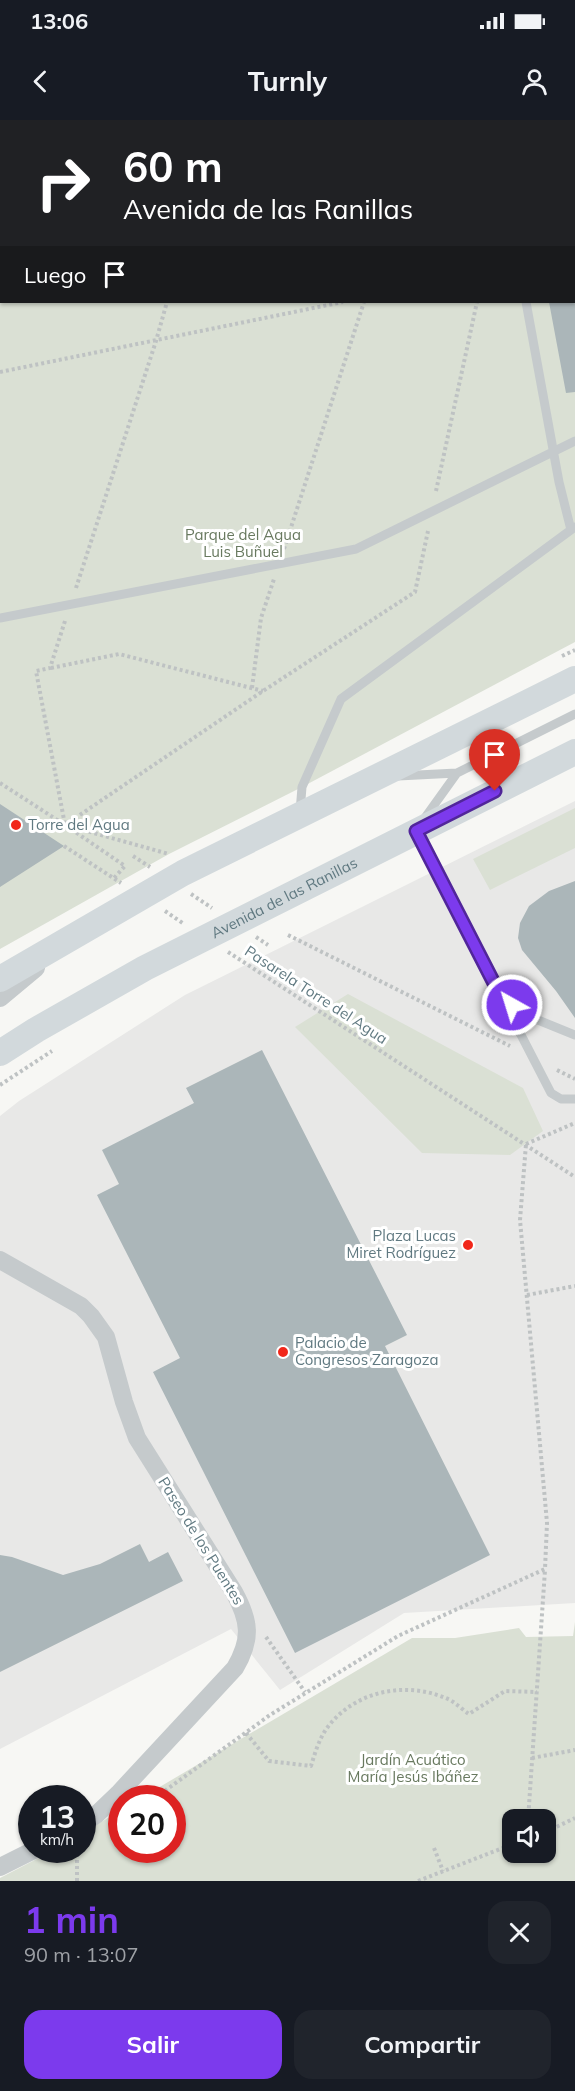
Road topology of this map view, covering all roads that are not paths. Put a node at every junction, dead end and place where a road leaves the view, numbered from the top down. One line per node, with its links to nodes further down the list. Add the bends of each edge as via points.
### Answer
1 (526, 303): 3 (lane)
2 (575, 441): 3 (lane)
3 (555, 452): 4 (lane); 5 (lane, via 356,549)
4 (573, 529): 11 (lane, via 341,699 302,788)
5 (0, 618)
6 (575, 679): 10 (main road)
7 (575, 714): 9 (lane)
8 (575, 752): 12 (main road, Avenida de las Ranillas)
9 (457, 773): 10 (lane); 12 (lane)
10 (375, 778): 11 (main road)
11 (300, 815): 13 (main road, via 170,880)
12 (416, 831): 15 (lane); 18 (main road, Avenida de las Ranillas, via 145,968)
13 (63, 942): 14 (main road); 16 (street)
14 (0, 979)
15 (495, 985): 17 (lane, via 512,1005); 19 (lane, via 555,1097)
16 (0, 998)
17 (575, 1035)
18 (0, 1053)
19 (575, 1099)
20 (0, 1260): 21 (street, Paseo de los Puentes, via 81,1306 106,1337 137,1438 234,1592 247,1624 245,1649 235,1668)
21 (96, 1815)
22 (18, 1858): 23 (street)
23 (0, 1867)

